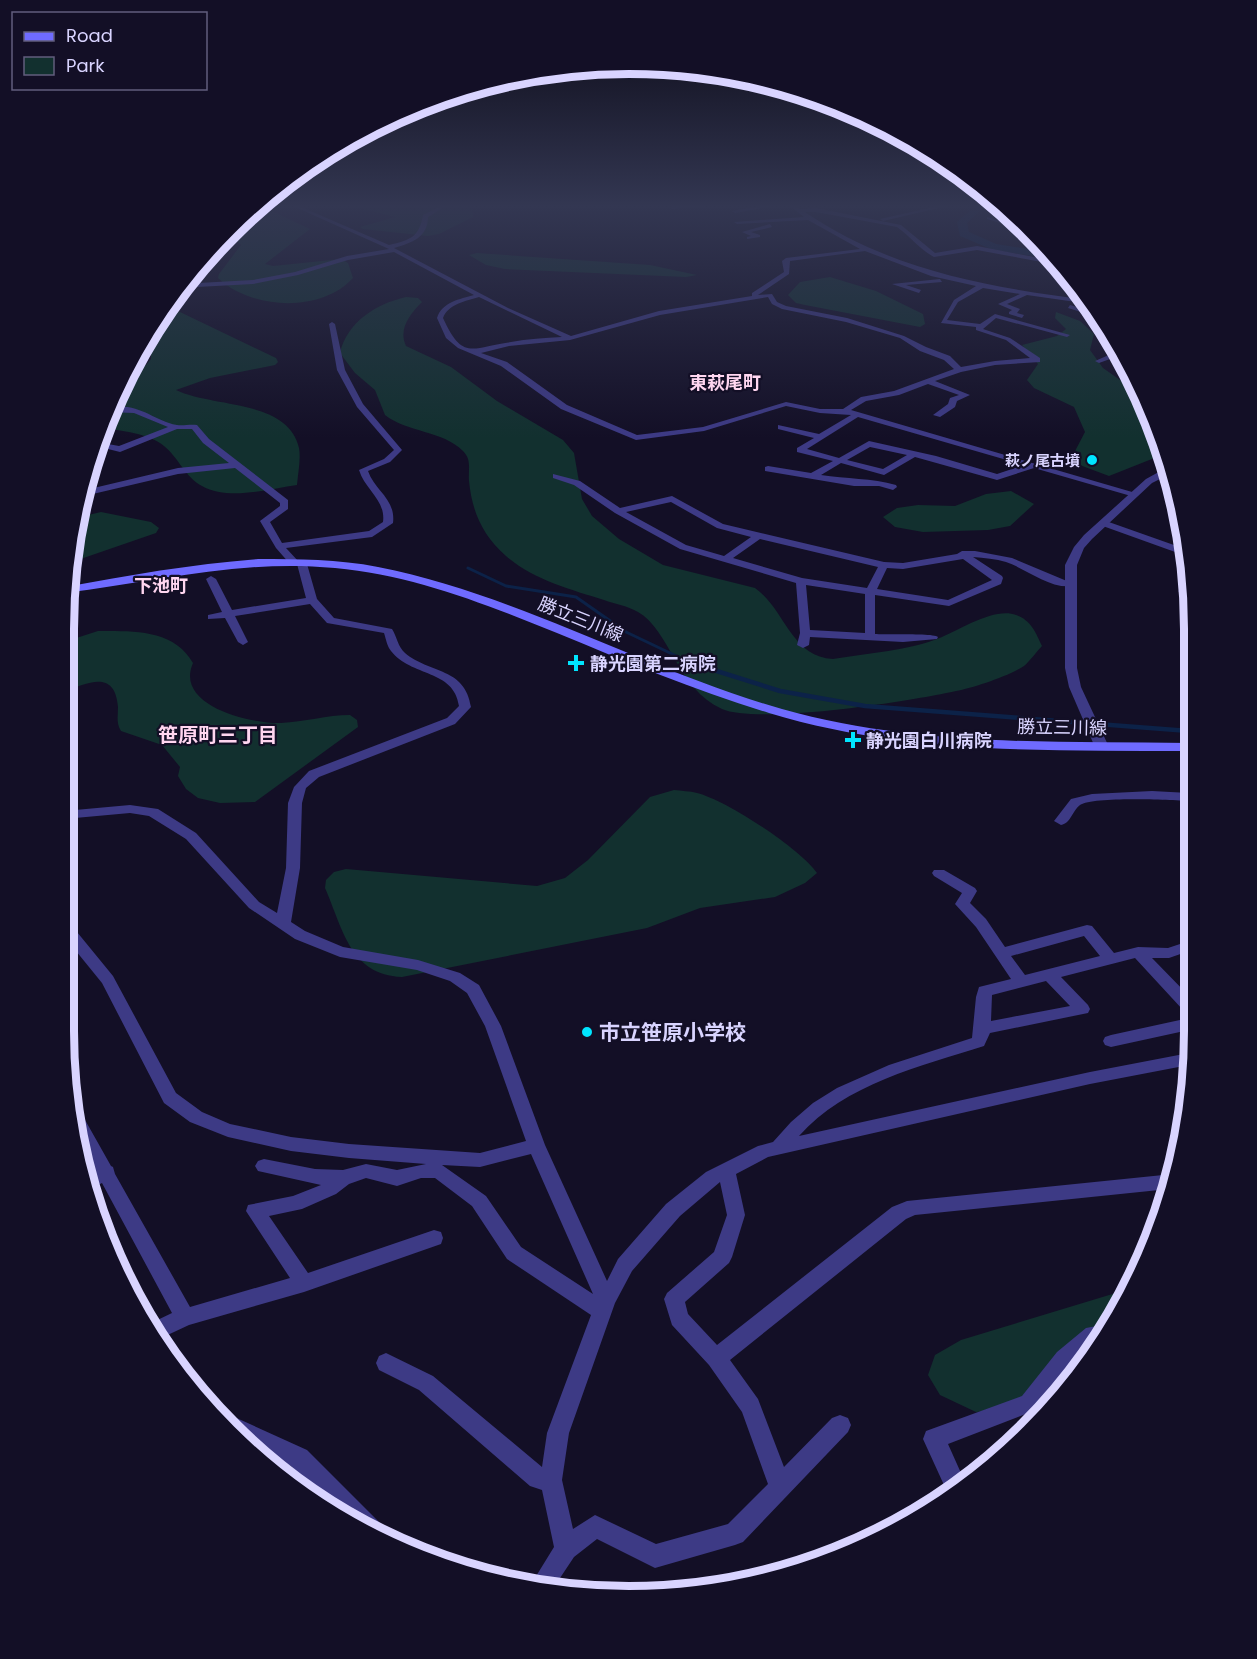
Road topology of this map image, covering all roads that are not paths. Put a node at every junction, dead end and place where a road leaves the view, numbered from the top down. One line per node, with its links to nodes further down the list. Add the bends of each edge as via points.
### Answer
1 (227, 283): 6 (street)
2 (458, 283): 10 (street)
3 (770, 283): 11 (street, via 765,290)
4 (898, 283): 8 (street)
5 (968, 283): 7 (street)
6 (193, 285)
7 (981, 286): 9 (street); 18 (street, via 956,301 942,320)
8 (919, 291)
9 (1024, 294): 12 (street); 17 (street, via 1001,304 1018,310 1011,313 1040,322)
10 (480, 295): 20 (street); 21 (street, via 447,306 440,318 448,338)
11 (742, 298): 20 (street, via 659,313); 24 (street, via 770,295 774,303 784,308 847,320 903,337 923,350 947,358)
12 (1062, 299): 13 (street); 14 (street); 15 (street, via 1066,306)
13 (1075, 299)
14 (1076, 301)
15 (1084, 311)
16 (332, 324): 48 (street, via 340,370 360,405 398,450 395,456 363,471 391,514 388,523 372,534)
17 (1030, 325): 18 (street, via 995,316); 19 (street)
18 (981, 326): 24 (street, via 978,329 1008,339 1037,360)
19 (1067, 335)
20 (570, 338): 21 (street)
21 (474, 352): 27 (street, via 504,364 564,407 636,438 704,429 786,404)
22 (1112, 356): 23 (street)
23 (1099, 361)
24 (959, 370): 25 (street)
25 (928, 381): 27 (street, via 864,399); 29 (street, via 966,394)
26 (120, 408): 30 (street, via 136,409)
27 (844, 411): 28 (street)
28 (858, 414): 32 (street); 37 (street)
29 (937, 415)
30 (176, 427): 33 (street, via 120,449); 36 (street, via 194,427 198,435)
31 (781, 427): 32 (street)
32 (820, 437): 35 (street, via 800,450)
33 (105, 446)
34 (914, 454): 35 (street, via 869,444); 35 (street, via 884,472); 37 (street, via 997,477)
35 (840, 461): 41 (street)
36 (235, 465): 43 (street, via 178,471); 48 (street, via 285,502 285,507 265,521)
37 (1034, 465): 44 (street)
38 (768, 469): 41 (street)
39 (1162, 475): 44 (street)
40 (556, 476): 45 (street, via 577,483)
41 (813, 476): 42 (street)
42 (893, 487)
43 (91, 492)
44 (1134, 494): 46 (street)
45 (618, 511): 47 (street, via 672,500 720,526); 51 (street, via 683,548)
46 (1103, 523): 49 (street); 56 (street, via 1079,547 1071,565)
47 (758, 536): 51 (street); 53 (street)
48 (279, 546): 52 (street)
49 (1178, 550)
50 (962, 554): 53 (street); 56 (street, via 1009,561); 58 (street, via 998,578 997,582 949,603)
51 (726, 559): 55 (street)
52 (298, 563): 57 (main road, 勝立三川線, via 216,564); 59 (street); 67 (main road, 勝立三川線, via 373,569 446,586 666,673 842,728 947,743)
53 (884, 566): 58 (street)
54 (211, 579): 60 (street)
55 (801, 581): 58 (street); 62 (street)
56 (1069, 584): 67 (street, via 1071,668 1075,687)
57 (75, 588)
58 (870, 592): 63 (street)
59 (312, 600): 60 (street); 73 (street, via 331,621 388,631 396,650 458,686 466,698 465,707 451,721 314,774 300,787 293,868)
60 (229, 615): 61 (street); 65 (street)
61 (213, 617)
62 (806, 633): 63 (street); 66 (street)
63 (870, 637): 64 (street)
64 (933, 637)
65 (243, 642)
66 (802, 645)
67 (1101, 745): 68 (main road, 勝立三川線)
68 (1184, 747)
69 (1184, 797): 71 (street, via 1092,798 1076,802)
70 (74, 814): 73 (street, via 130,809 163,816 191,836 254,905)
71 (1061, 821)
72 (939, 873): 77 (street, via 970,891 962,904 981,923)
73 (283, 923): 87 (street, via 300,935 340,951 418,965 455,976 473,989 493,1026)
74 (74, 938): 87 (street, via 108,980 170,1098 196,1117 228,1130 291,1144 349,1151 480,1160)
75 (1184, 948): 76 (street, via 1169,954)
76 (1138, 952): 78 (street); 81 (street)
77 (1001, 953): 78 (street, via 1087,930); 80 (street)
78 (1111, 959): 79 (street)
79 (1050, 975): 80 (street); 83 (street, via 1082,1009)
80 (1021, 982): 83 (street, via 985,991)
81 (1184, 1001)
82 (1184, 1025): 84 (street)
83 (982, 1029): 88 (street, via 978,1042 861,1082 824,1104 789,1132)
84 (1111, 1041)
85 (1182, 1060): 88 (street)
86 (83, 1131): 91 (street)
87 (536, 1144): 97 (street)
88 (777, 1149): 90 (street, via 764,1151)
89 (264, 1166): 92 (street, via 315,1177)
90 (726, 1170): 97 (street, via 673,1210 625,1265); 101 (street, via 736,1215 722,1257 674,1299 679,1319)
91 (107, 1172): 93 (street); 98 (street)
92 (343, 1178): 96 (street, via 330,1189 295,1203 255,1211); 97 (street, via 366,1171 396,1178 439,1171 479,1201 514,1253)
93 (93, 1179)
94 (1163, 1182): 101 (street, via 899,1213)
95 (434, 1238): 96 (street)
96 (304, 1283): 98 (street)
97 (604, 1306): 105 (street, via 558,1433)
98 (185, 1317): 99 (street)
99 (161, 1328)
100 (1092, 1336): 106 (street, via 1064,1359 1029,1402 934,1439)
101 (716, 1358): 107 (street, via 751,1406)
102 (386, 1363): 105 (street, via 426,1383 538,1478)
103 (840, 1425): 107 (street)
104 (247, 1433): 108 (street, via 299,1458)
105 (551, 1480): 109 (street)
106 (953, 1480)
107 (780, 1487): 109 (street, via 735,1534 655,1556 595,1526)
108 (345, 1507)
109 (566, 1549): 110 (street)
110 (546, 1579)

